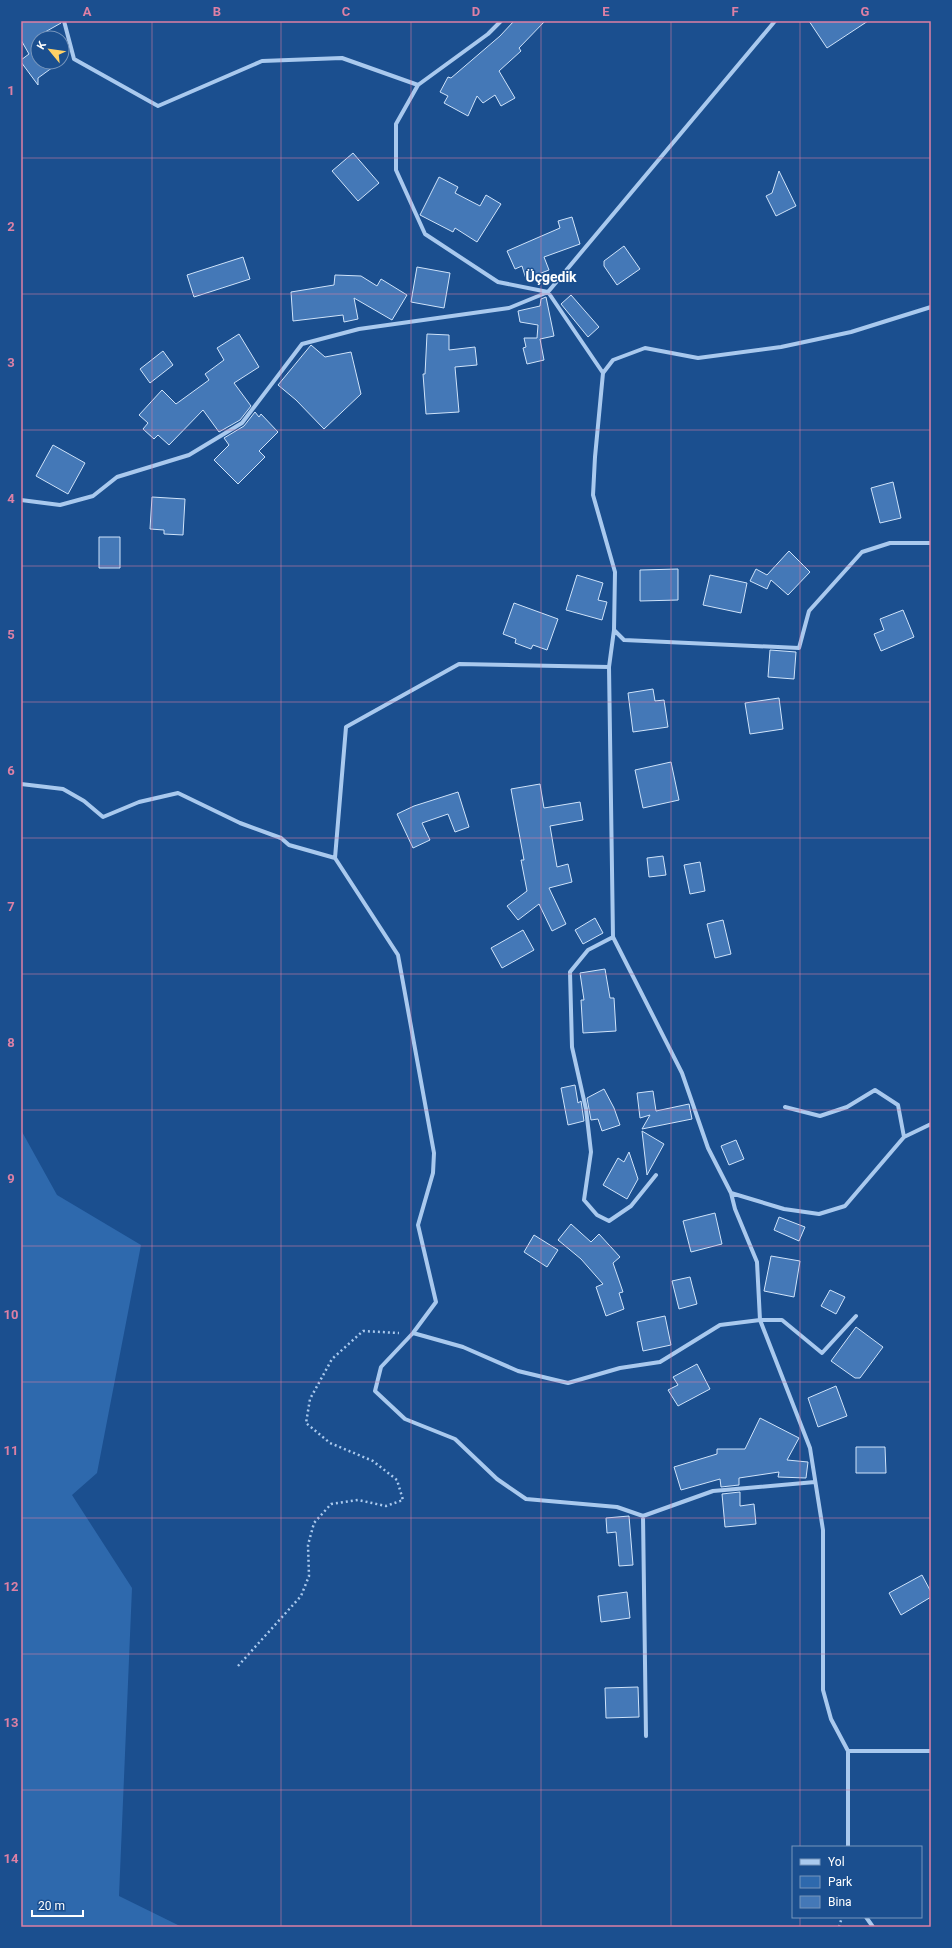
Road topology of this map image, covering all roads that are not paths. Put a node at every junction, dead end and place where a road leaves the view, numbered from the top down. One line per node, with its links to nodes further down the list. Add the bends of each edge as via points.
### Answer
1 (64, 21): 4 (street, via 74,59 158,106 262,61 342,58)
2 (501, 21): 4 (street, via 488,34)
3 (775, 21): 5 (street)
4 (418, 85): 5 (street, via 396,124 396,170 425,234 498,282)
5 (548, 292): 7 (street); 8 (street, via 509,308 358,329 302,344 242,422 189,455 117,477 93,496 80,500 60,505)
6 (931, 307): 7 (street, via 851,332 781,347 698,358 645,348 613,360)
7 (603, 373): 10 (street, via 593,495 615,572)
8 (21, 500)
9 (931, 543): 10 (street, via 890,542 862,552 809,611 799,648 624,640)
10 (614, 630): 11 (street)
11 (609, 667): 13 (street, via 459,664 346,727); 14 (street)
12 (21, 784): 13 (street, via 64,789 103,817 139,802 178,793 240,823 281,838 289,845)
13 (335, 858): 22 (street, via 398,955 434,1153 433,1173 418,1225 436,1302)
14 (613, 937): 18 (street, via 588,950 570,972 572,1047 586,1109 591,1152 584,1200 596,1215 609,1221 631,1206); 19 (street, via 682,1073 708,1148)
15 (786, 1107): 17 (street, via 820,1116 847,1107 874,1090 898,1105)
16 (931, 1124): 17 (street)
17 (904, 1137): 19 (street, via 845,1206 820,1214 784,1209)
18 (656, 1176)
19 (731, 1193): 21 (street, via 757,1262)
20 (856, 1316): 21 (street, via 822,1353 782,1320)
21 (760, 1320): 22 (street, via 720,1325 660,1362 620,1368 568,1383 518,1371 462,1347); 23 (street, via 810,1448)
22 (413, 1334): 24 (street, via 381,1367 375,1392 405,1419 456,1439 497,1479 526,1499 617,1507)
23 (815, 1482): 24 (street, via 714,1491); 26 (street, via 823,1530 823,1690 831,1719)
24 (642, 1516): 25 (street)
25 (646, 1736)
26 (848, 1751): 27 (street); 28 (street)
27 (931, 1751)
28 (848, 1846)
29 (867, 1918): 30 (street)
30 (873, 1927)

